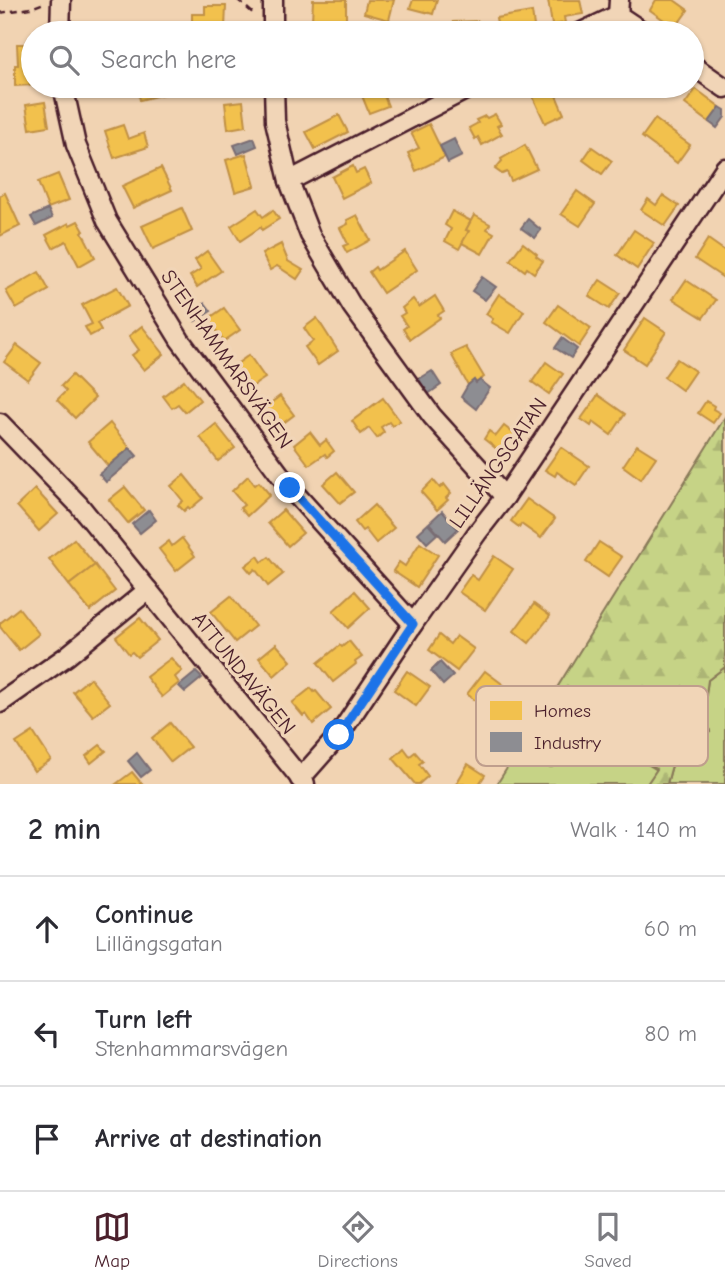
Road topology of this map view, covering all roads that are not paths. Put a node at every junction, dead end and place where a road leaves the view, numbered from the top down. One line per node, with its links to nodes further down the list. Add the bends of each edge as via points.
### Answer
1 (61, 0): 4 (street)
2 (272, 0): 5 (street)
3 (619, 7): 6 (street); 7 (street)
4 (60, 21)
5 (272, 21)
6 (598, 21)
7 (633, 21)
8 (704, 73): 9 (street)
9 (725, 88)
10 (66, 98): 18 (street, STENHAMMARSVÄGEN, via 76,145 107,221 180,340 290,488)
11 (274, 98): 14 (street)
12 (449, 98): 14 (street)
13 (725, 168): 16 (street, LILLÄNGSGATAN)
14 (289, 181): 16 (street, via 310,235 352,306 432,416)
15 (0, 423): 17 (street, ATTUNDAVÄGEN, via 79,505)
16 (505, 497): 18 (street, LILLÄNGSGATAN)
17 (148, 590): 19 (street); 20 (street, ATTUNDAVÄGEN)
18 (413, 624): 20 (street, LILLÄNGSGATAN, via 339,735)
19 (0, 703)
20 (302, 781)

